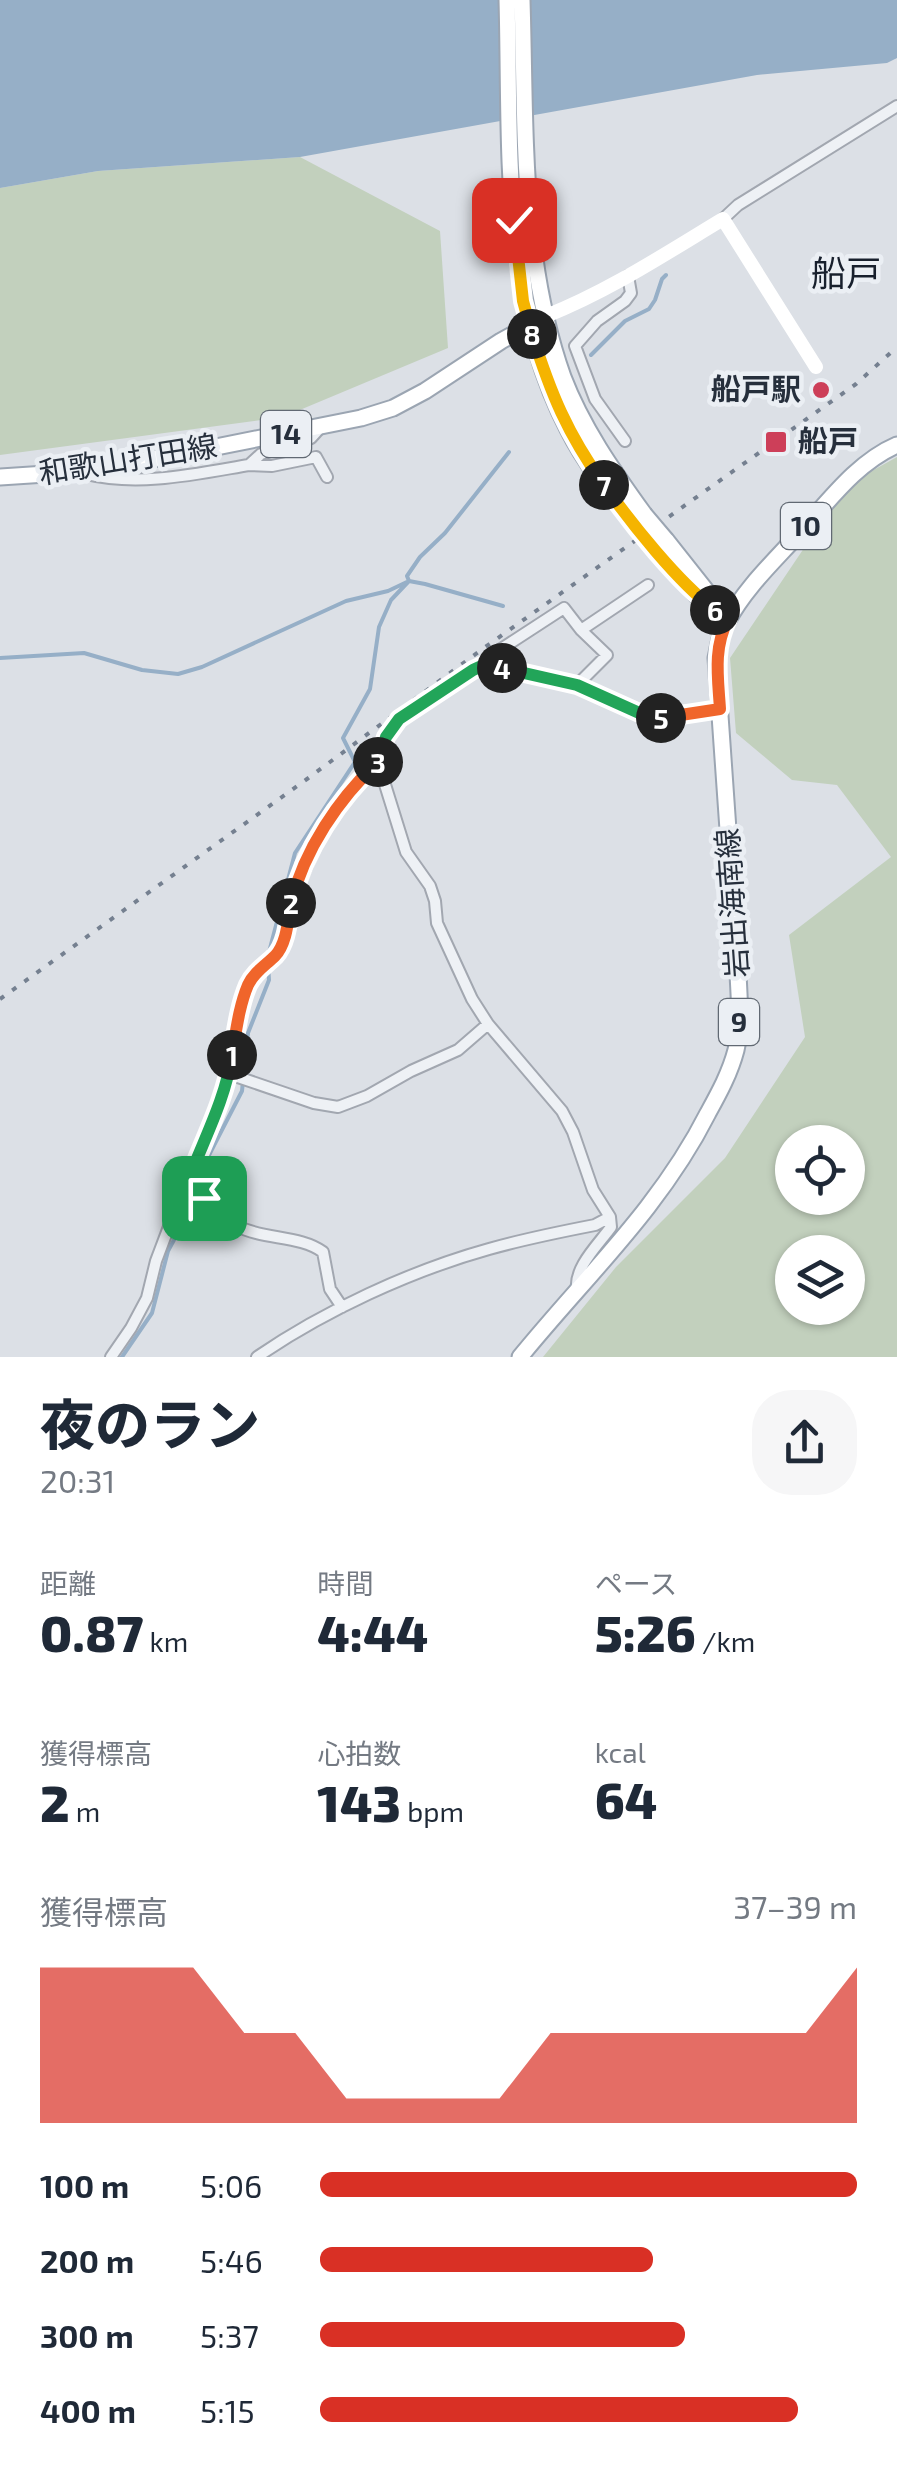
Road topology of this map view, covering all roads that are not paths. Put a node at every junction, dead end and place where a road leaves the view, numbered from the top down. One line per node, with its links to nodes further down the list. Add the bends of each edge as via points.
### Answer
1 (506, 0): 7 (main road, via 514,220)
2 (522, 0): 6 (main road, via 528,218)
3 (897, 106): 4 (street)
4 (722, 220): 5 (main road); 8 (main road)
5 (628, 276): 6 (main road); 10 (street, via 626,301 575,346 595,399)
6 (546, 316): 7 (main road, 和歌山打田線 / 14); 16 (main road, via 582,418)
7 (529, 325): 9 (main road, 和歌山打田線 / 14, via 393,408); 16 (main road, via 568,430)
8 (816, 367)
9 (321, 427): 12 (street, via 311,438 261,454); 13 (main road, 和歌山打田線 / 14)
10 (625, 441)
11 (897, 445): 18 (main road, 10, via 842,486)
12 (249, 465): 13 (street, via 161,480 99,478); 15 (street, via 316,457)
13 (83, 469): 14 (main road, 和歌山打田線 / 14)
14 (0, 477)
15 (327, 478)
16 (639, 519): 18 (main road, bridge)
17 (648, 586): 19 (street)
18 (728, 619): 22 (main road, 岩出海南線 / 9, via 716,658)
19 (581, 630): 20 (street, via 564,608); 21 (street, via 607,655)
20 (486, 664): 21 (street); 23 (street, via 399,719)
21 (577, 685): 22 (street, via 646,716)
22 (720, 709): 28 (main road, 岩出海南線 / 9, via 737,1046 671,1179)
23 (378, 762): 24 (street, via 406,852 430,886 437,923); 25 (street, via 322,830 293,896 278,953 248,983)
24 (488, 1024): 25 (street, via 458,1050 338,1107); 27 (street, via 562,1111)
25 (229, 1074): 26 (street)
26 (184, 1192): 29 (street, via 204,1198 243,1229 315,1246); 30 (street, via 147,1298)
27 (610, 1218): 28 (street, via 611,1227 580,1269); 29 (street, via 467,1256)
28 (577, 1290): 32 (main road, 岩出海南線 / 9)
29 (342, 1308): 31 (street)
30 (111, 1357)
31 (258, 1357)
32 (520, 1357)

